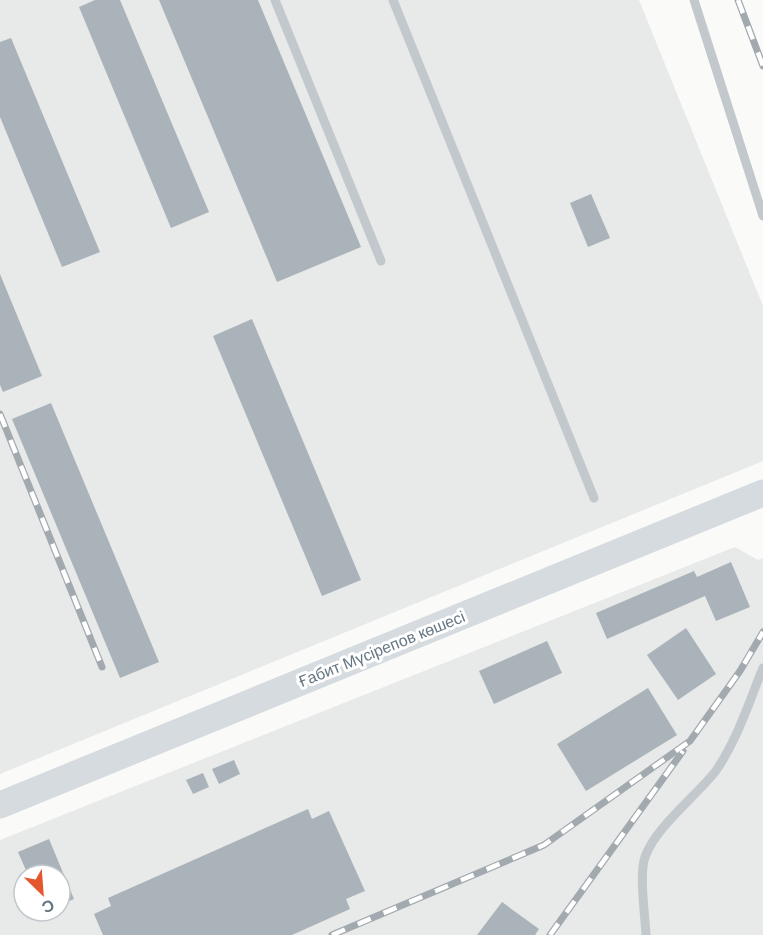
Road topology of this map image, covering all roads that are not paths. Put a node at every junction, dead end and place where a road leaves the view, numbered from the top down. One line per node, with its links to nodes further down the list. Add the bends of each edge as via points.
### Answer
1 (275, 0): 5 (lane)
2 (393, 0): 7 (lane)
3 (694, 0): 4 (lane)
4 (763, 216)
5 (381, 261)
6 (763, 493): 9 (main road, Ғабит Мүсірепов көшесі)
7 (594, 498)
8 (763, 668): 10 (lane, via 723,759 653,842 645,858)
9 (0, 805)
10 (646, 935)

